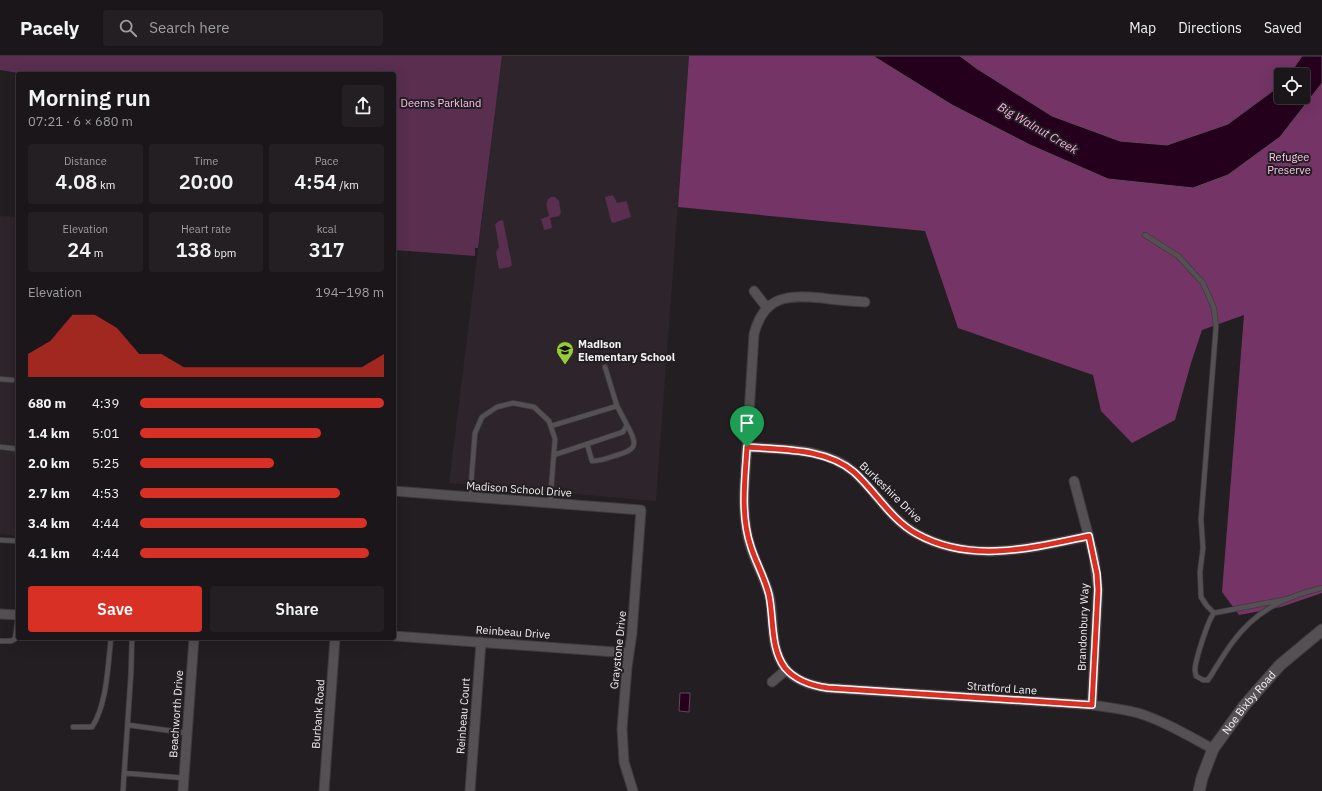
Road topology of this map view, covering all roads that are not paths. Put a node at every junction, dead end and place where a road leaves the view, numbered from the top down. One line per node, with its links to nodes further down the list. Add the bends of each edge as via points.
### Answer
1 (1145, 235): 26 (lane, via 1178,256 1187,265 1203,283 1214,308 1216,327 1201,518 1203,548 1200,572 1201,597)
2 (754, 291): 4 (street)
3 (865, 302): 4 (street, via 792,297)
4 (767, 308): 13 (street, via 754,334)
5 (605, 367): 8 (lane)
6 (0, 379): 7 (lane)
7 (12, 380)
8 (617, 406): 9 (lane); 10 (lane)
9 (627, 425): 11 (lane, via 623,432); 11 (lane, via 634,438 629,452 592,461)
10 (551, 426): 15 (lane, via 555,439); 18 (lane, via 534,407 513,403 497,407 482,417 475,433)
11 (587, 444): 15 (lane)
12 (0, 446): 14 (lane)
13 (747, 447): 21 (street, Burkeshire Drive, via 803,452 838,462 854,472 887,508 916,534 951,547 974,551 1023,550); 39 (street, via 744,494 746,526 769,594 776,651)
14 (16, 449)
15 (554, 455): 19 (lane)
16 (1074, 481): 21 (street, Brandonbury Way)
17 (396, 491): 18 (street, Madison School Drive)
18 (470, 497): 19 (street, Madison School Drive)
19 (550, 503): 20 (street, Madison School Drive)
20 (641, 510): 38 (street, Graystone Drive)
21 (1089, 536): 41 (street, Brandonbury Way, via 1098,590)
22 (0, 540): 23 (lane)
23 (16, 541)
24 (1322, 588): 25 (lane)
25 (1287, 599): 26 (lane); 26 (lane, via 1260,613 1245,627 1208,680 1203,680 1196,676 1195,670)
26 (1214, 613)
27 (0, 614): 28 (street)
28 (16, 616)
29 (1322, 630): 45 (street, Noe Bixby Road, via 1280,665 1263,683)
30 (16, 631): 36 (lane, via 15,639)
31 (396, 636): 37 (street, Reinbeau Drive)
32 (110, 640): 43 (lane, via 106,681 97,720 92,727)
33 (132, 640): 42 (lane)
34 (194, 640): 44 (street, Beachworth Drive)
35 (335, 640): 50 (street, Burbank Road)
36 (0, 641)
37 (481, 642): 38 (street, Reinbeau Drive); 51 (street, Reinbeau Court)
38 (629, 653): 52 (street, Graystone Drive, via 622,729 624,762)
39 (786, 670): 40 (street); 41 (street, Stratford Lane, via 805,683 828,688)
40 (772, 682)
41 (1092, 705): 45 (street, Stratford Lane, via 1155,719)
42 (128, 725): 44 (lane); 46 (lane)
43 (73, 727)
44 (187, 733): 47 (street, Beachworth Drive)
45 (1213, 749): 53 (street, Noe Bixby Road)
46 (124, 773): 47 (lane); 48 (lane)
47 (184, 778): 49 (street, Beachworth Drive)
48 (123, 791)
49 (183, 791)
50 (324, 791)
51 (470, 791)
52 (633, 791)
53 (1198, 791)

